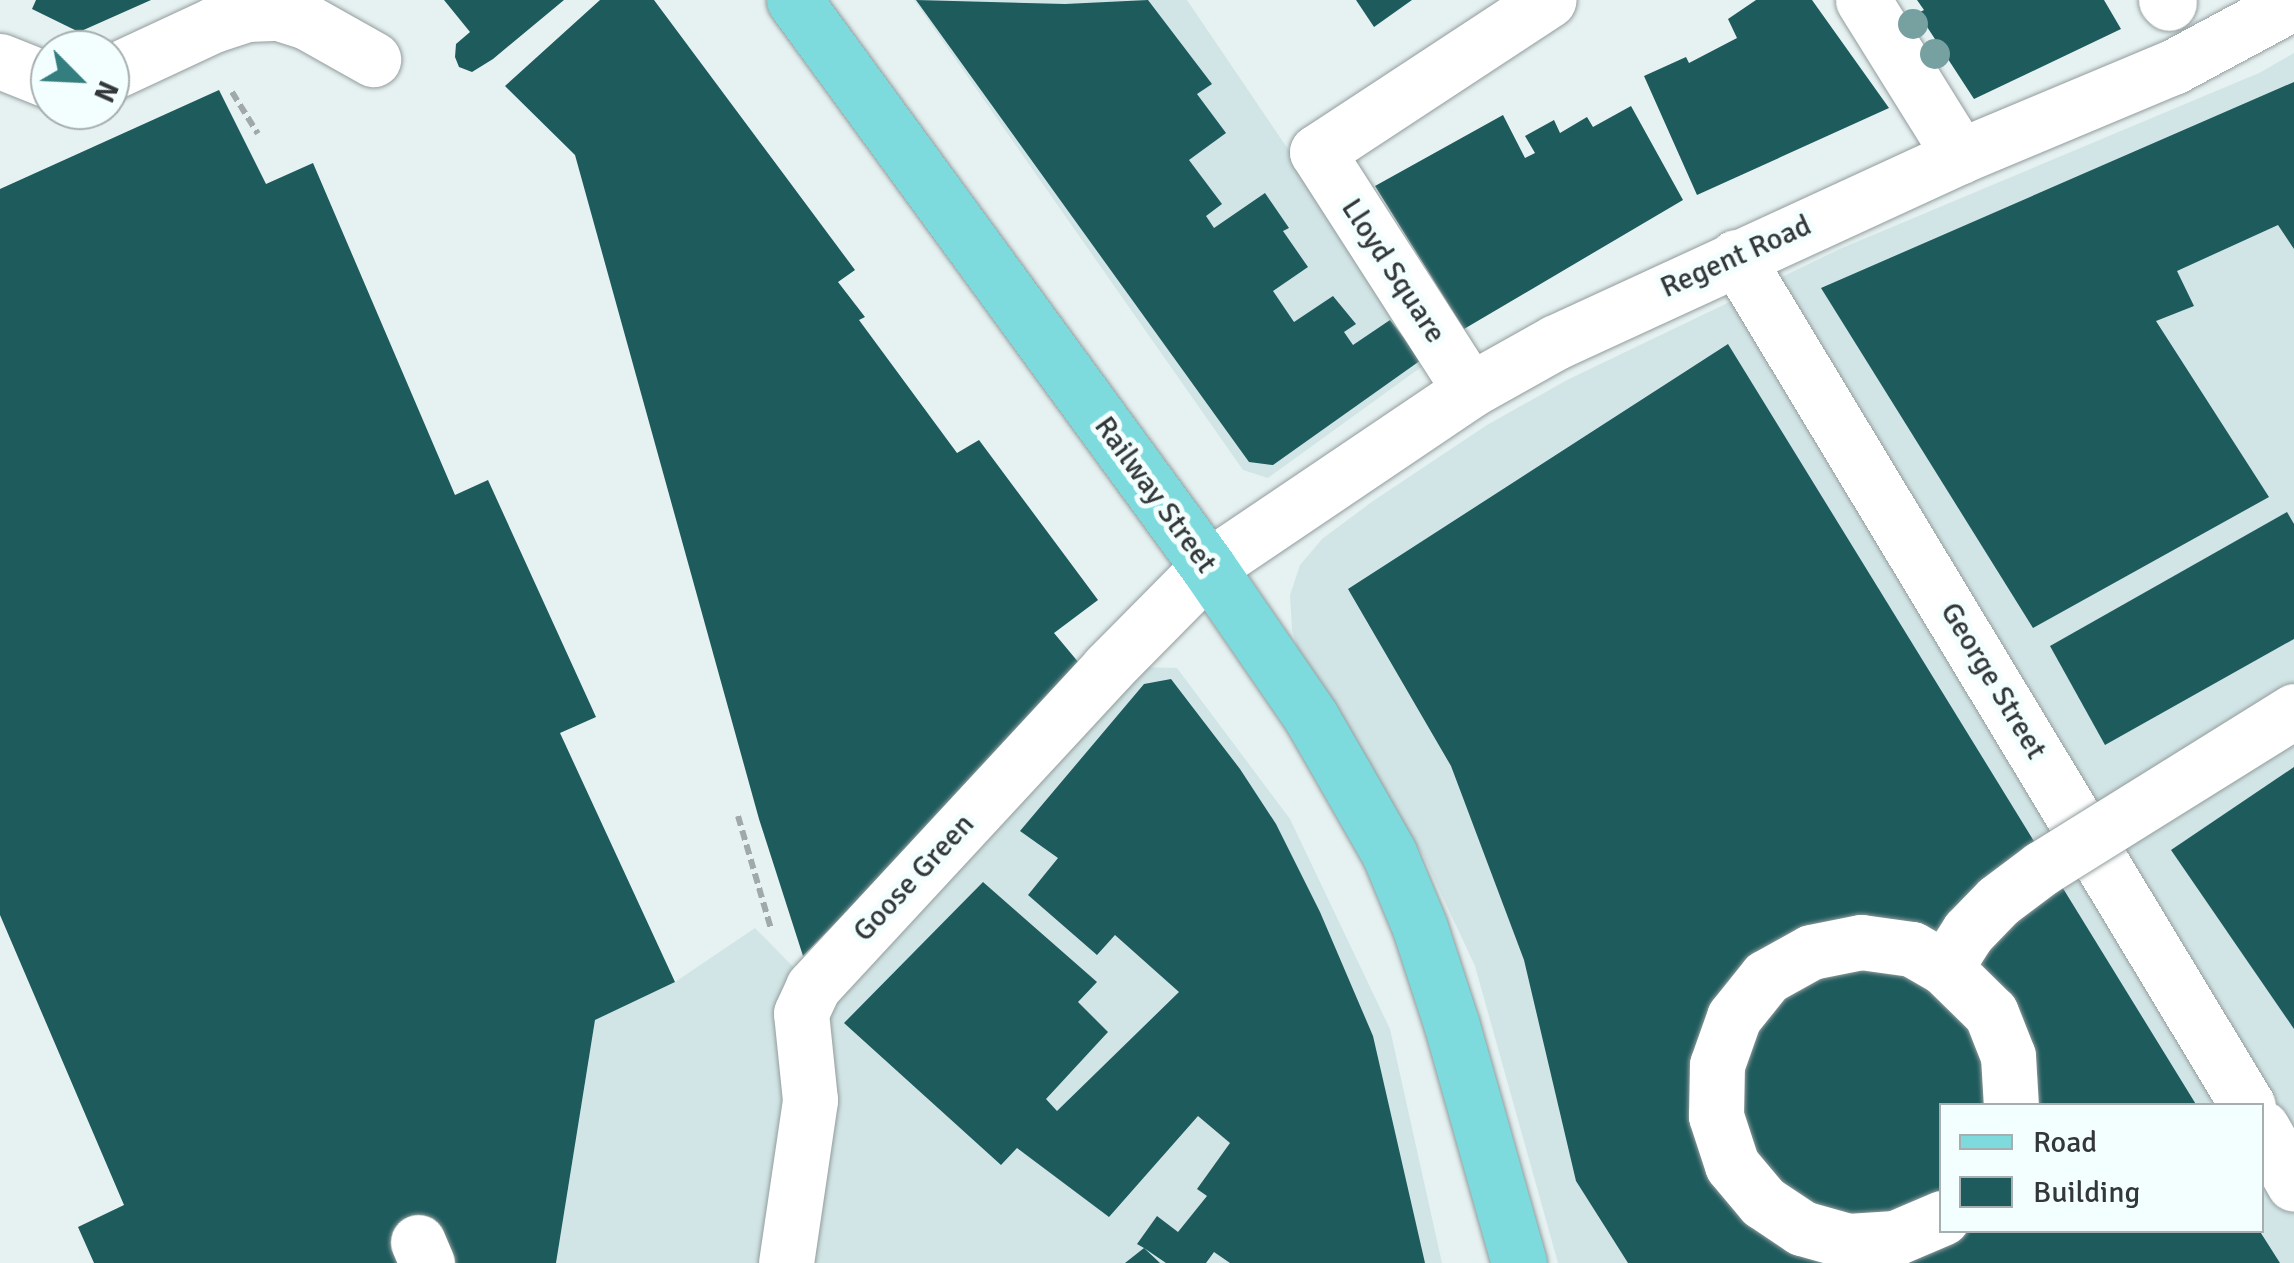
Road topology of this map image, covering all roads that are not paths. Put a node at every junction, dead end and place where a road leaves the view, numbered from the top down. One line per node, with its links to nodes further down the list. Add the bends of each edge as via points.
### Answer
1 (794, 0): 12 (main road, Railway Street)
2 (1862, 0): 9 (street)
3 (1544, 2): 11 (street, Lloyd Square, via 1317,152)
4 (2294, 2): 9 (street, Regent Road, via 2172,67)
5 (373, 58): 7 (street, via 279,13 212,24)
6 (0, 61): 8 (street)
7 (130, 63)
8 (30, 74)
9 (1960, 156): 10 (street, Regent Road)
10 (1736, 257): 11 (street, Regent Road); 16 (street, George Street)
11 (1470, 390): 12 (street, Regent Road)
12 (1208, 567): 20 (street, Goose Green, via 1094,682 808,997 802,1013 810,1100); 21 (main road, Railway Street, via 1312,717 1389,852 1452,1026)
13 (2294, 711): 14 (street, bridge, via 2042,868 1998,901)
14 (1945, 968): 15 (street, bridge, via 1991,1012 2008,1056); 19 (street, bridge, via 1912,950 1861,942 1811,952 1766,978 1734,1016 1716,1065 1716,1116 1732,1165 1762,1202 1802,1228 1848,1241 1895,1238)
15 (2011, 1103)
16 (2246, 1103)
17 (2264, 1132): 18 (street)
18 (2294, 1184)
19 (1939, 1219)
20 (790, 1239)
21 (1519, 1263)

